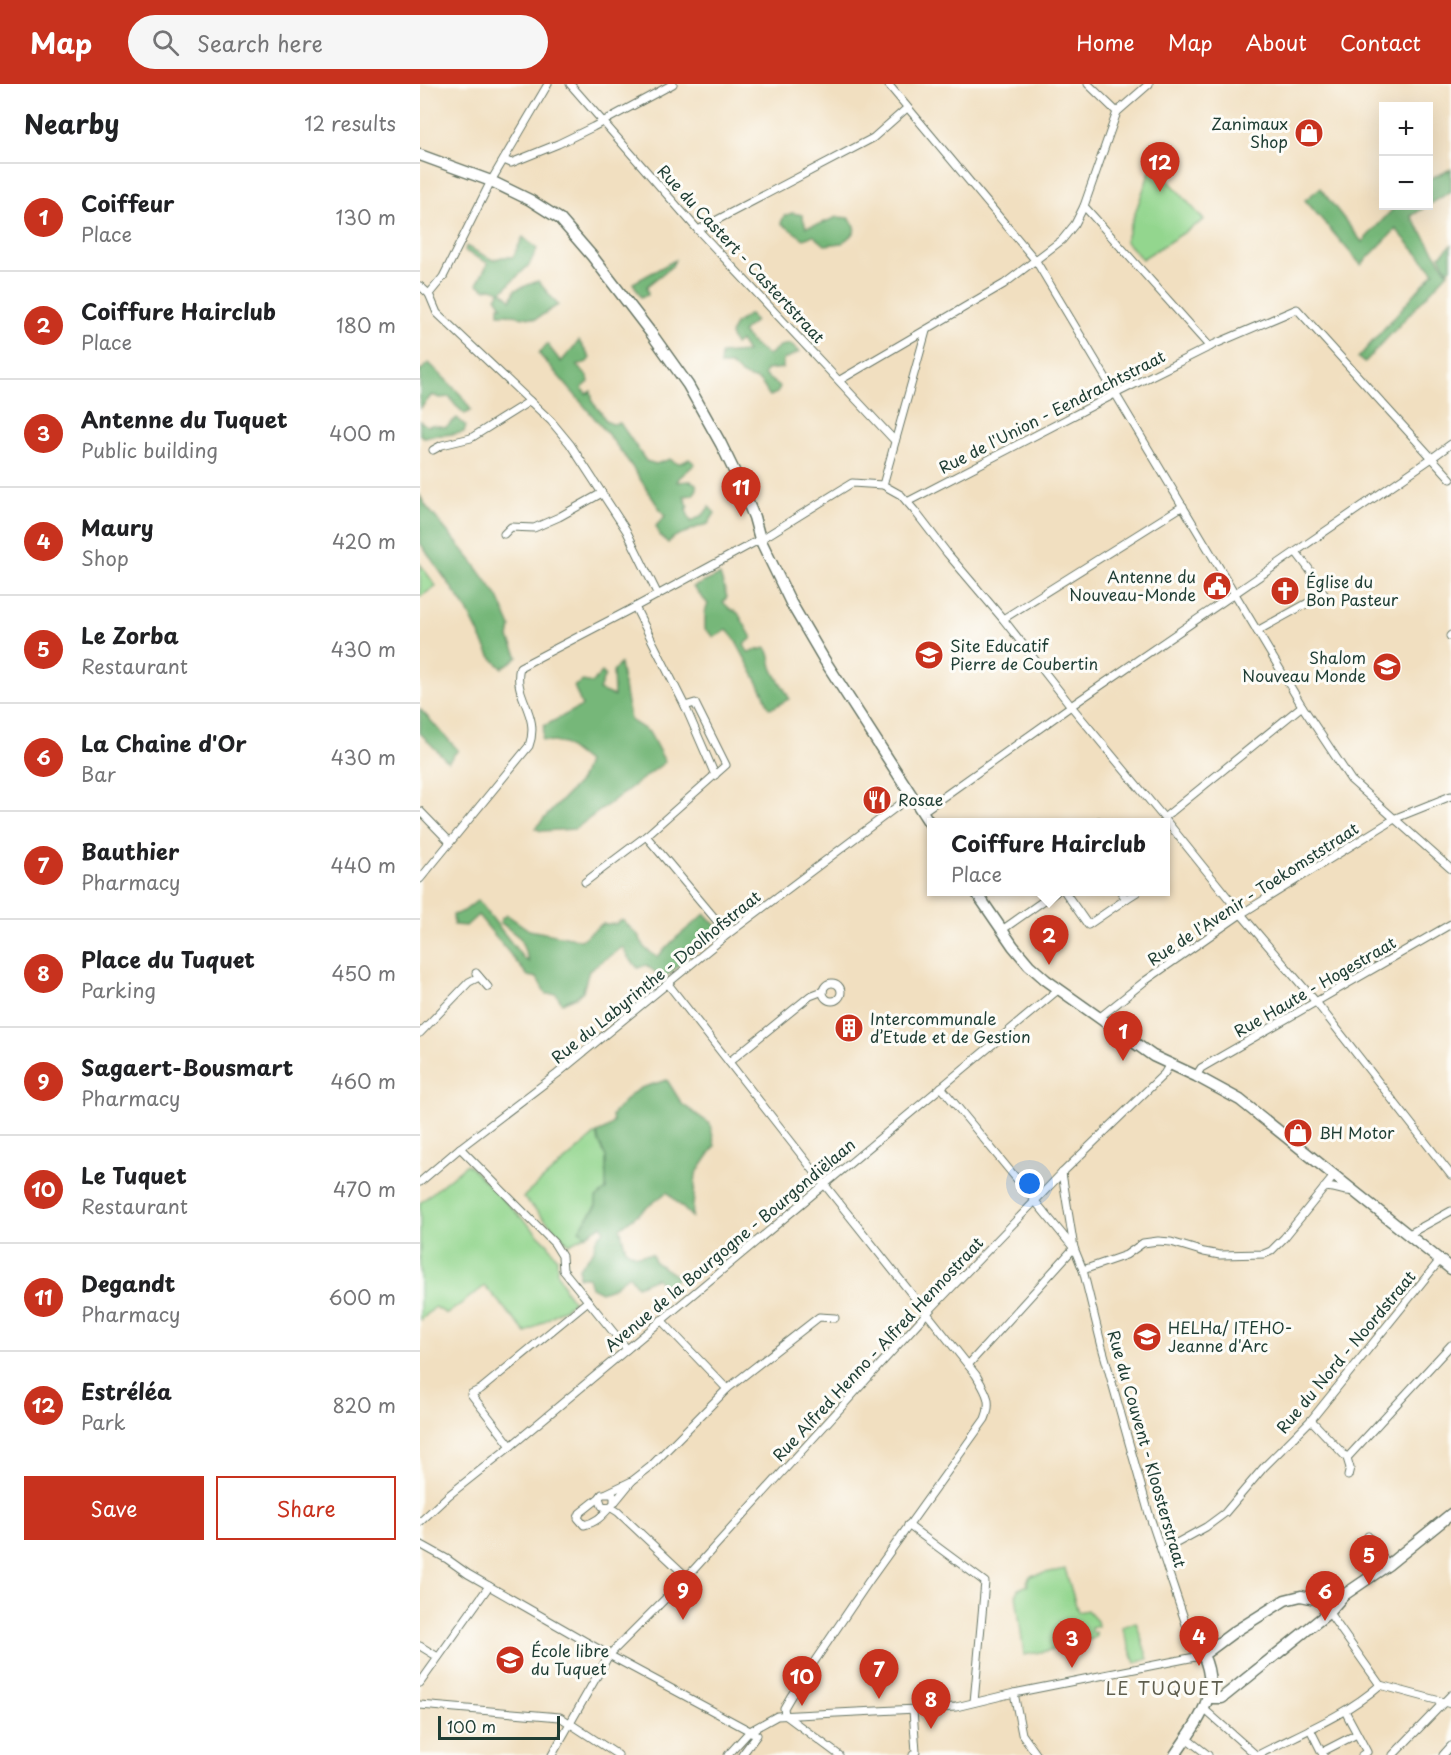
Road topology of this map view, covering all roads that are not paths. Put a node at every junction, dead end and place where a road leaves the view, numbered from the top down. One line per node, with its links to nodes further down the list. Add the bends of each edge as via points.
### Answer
1 (548, 84): 11 (street)
2 (570, 84): 9 (street, Rue du Castert - Castertstraat)
3 (673, 84): 9 (street)
4 (888, 84): 7 (street)
5 (1088, 84): 8 (street)
6 (1149, 84): 8 (street)
7 (907, 108): 14 (street, via 873,138); 15 (street)
8 (1117, 112): 13 (street)
9 (602, 122): 11 (street, via 511,163); 14 (street, Rue du Castert - Castertstraat)
10 (420, 155): 12 (street)
11 (504, 160): 12 (street)
12 (491, 181): 17 (street, via 443,277); 33 (street, via 560,219 651,333 688,385 721,444)
13 (1084, 206): 15 (street, via 1067,235); 19 (street)
14 (698, 230): 20 (street, Rue du Castert - Castertstraat)
15 (1036, 261): 18 (street); 21 (street)
16 (420, 286): 17 (street)
17 (429, 294): 22 (street, via 437,313)
18 (926, 331): 20 (street); 23 (street)
19 (1210, 347): 21 (street, Rue de l'Union - Eendrachtstraat); 26 (street, Rue de l'Union - Eendrachtstraat, via 1297,309)
20 (840, 380): 23 (street, Rue du Castert - Castertstraat)
21 (1115, 394): 30 (street, Rue de l'Union - Eendrachtstraat); 31 (street)
22 (530, 401): 25 (street, via 471,438); 29 (street, via 570,444)
23 (895, 441): 28 (street)
24 (1451, 444): 26 (street)
25 (433, 450)
26 (1432, 458): 27 (street); 34 (street)
27 (1451, 479)
28 (883, 485): 30 (street); 33 (street, via 852,483)
29 (602, 493): 32 (street, via 534,528 511,527); 36 (street, via 626,530)
30 (907, 502): 38 (street)
31 (1183, 506): 35 (street); 38 (street)
32 (504, 534)
33 (760, 539): 36 (street); 44 (street, via 825,661)
34 (1296, 552): 35 (street); 39 (street, via 1324,594)
35 (1236, 594): 39 (street); 41 (street)
36 (658, 595): 37 (street)
37 (636, 607): 40 (street); 53 (street, via 519,667 520,691 531,718 533,734 529,746)
38 (1003, 619): 41 (street)
39 (1257, 631): 42 (street)
40 (685, 706): 43 (street); 43 (street, via 696,703 726,765)
41 (1071, 706): 47 (street); 48 (street)
42 (1302, 706): 48 (street); 49 (street, via 1351,780)
43 (715, 775): 52 (street)
44 (911, 796): 47 (street); 66 (street, Rue du Labyrinthe - Doolhofstraat)
45 (1451, 796): 49 (street, Rue de l'Avenir - Toekomststraat)
46 (420, 811): 53 (street)
47 (922, 812): 50 (street)
48 (1164, 818)
49 (1396, 818): 54 (street); 63 (street, Rue de l'Avenir - Toekomststraat)
50 (927, 820)
51 (1170, 825): 63 (street)
52 (646, 836): 56 (street); 66 (street)
53 (450, 842): 55 (street)
54 (1451, 868)
55 (420, 879)
56 (585, 882)
57 (979, 896): 65 (street)
58 (1049, 896): 65 (street)
59 (1068, 896): 62 (street, via 1088,925)
60 (1124, 896): 62 (street)
61 (1130, 896): 62 (street)
62 (1126, 899)
63 (1241, 914): 71 (street); 72 (street, Rue de l'Avenir - Toekomststraat)
64 (1451, 924): 71 (street, Rue Haute - Hogestraat)
65 (1002, 930): 69 (street, via 1029,965)
66 (728, 934): 67 (street, Rue du Labyrinthe - Doolhofstraat)
67 (668, 984): 74 (street); 78 (street, Rue du Labyrinthe - Doolhofstraat)
68 (488, 987): 73 (street, via 477,975)
69 (1059, 990): 72 (street); 77 (street, Avenue de la Bourgogne - Bourgondiëlaan)
70 (823, 991): 74 (street, via 810,996)
71 (1316, 1002): 76 (street, Rue Haute - Hogestraat, via 1201,1068); 80 (street)
72 (1099, 1018): 75 (street)
73 (420, 1033)
74 (729, 1062): 83 (street)
75 (1170, 1064): 76 (street); 79 (street, Rue Alfred Henno - Alfred Hennostraat)
76 (1196, 1076): 81 (street, via 1240,1100)
77 (941, 1087): 83 (street, Avenue de la Bourgogne - Bourgondiëlaan); 86 (street, Rue du Couvent - Kloosterstraat)
78 (460, 1148): 82 (street, Rue du Labyrinthe - Doolhofstraat); 92 (street, via 554,1243 562,1256 563,1270)
79 (1062, 1173): 86 (street, Rue Alfred Henno - Alfred Hennostraat); 89 (street, Rue du Couvent - Kloosterstraat)
80 (1451, 1175)
81 (1334, 1176): 84 (street); 85 (street)
82 (420, 1182)
83 (824, 1184): 93 (street); 95 (street, Avenue de la Bourgogne - Bourgondiëlaan)
84 (1324, 1188): 85 (street); 91 (street, via 1284,1238 1264,1254 1220,1255 1158,1241 1143,1243 1126,1255)
85 (1352, 1191): 88 (street)
86 (1036, 1200): 89 (street, Rue du Couvent - Kloosterstraat); 93 (street, Rue Alfred Henno - Alfred Hennostraat)
87 (1451, 1212): 88 (street)
88 (1409, 1234): 90 (street)
89 (1074, 1248): 91 (street, Rue du Couvent - Kloosterstraat); 98 (street)
90 (1447, 1264): 100 (street, Rue du Nord - Noordstraat)
91 (1083, 1270): 113 (street, Rue du Couvent - Kloosterstraat, via 1124,1429)
92 (588, 1301): 97 (street); 101 (street, via 471,1394)
93 (926, 1314): 98 (street); 115 (street, Rue Alfred Henno - Alfred Hennostraat)
94 (835, 1318): 99 (street, via 819,1317)
95 (661, 1320): 97 (street, Avenue de la Bourgogne - Bourgondiëlaan); 99 (street)
96 (1451, 1346): 102 (street)
97 (627, 1349): 101 (street, Avenue de la Bourgogne - Bourgondiëlaan)
98 (968, 1365): 110 (street, via 984,1390 989,1409)
99 (727, 1389): 104 (street)
100 (1311, 1420): 102 (street); 113 (street, Rue du Nord - Noordstraat, via 1225,1513)
101 (511, 1446): 109 (street, Avenue de la Bourgogne - Bourgondiëlaan)
102 (1347, 1458): 103 (street)
103 (1348, 1476)
104 (632, 1481): 105 (street); 107 (street)
105 (607, 1493): 106 (street); 107 (street, via 615,1497)
106 (599, 1498): 107 (street, via 602,1506); 107 (street, via 580,1513 584,1525 594,1523)
107 (612, 1505): 115 (street)
108 (1451, 1514): 114 (street)
109 (420, 1522)
110 (908, 1525): 128 (street, via 985,1582); 134 (street, via 791,1696 784,1708)
111 (1368, 1536): 114 (street)
112 (420, 1544): 116 (street)
113 (1162, 1551): 122 (street, Rue du Couvent - Kloosterstraat)
114 (1388, 1564): 117 (street)
115 (687, 1577): 121 (street, Rue Alfred Henno - Alfred Hennostraat)
116 (489, 1586): 121 (street); 123 (street)
117 (1344, 1594): 118 (street); 119 (street)
118 (1320, 1600): 119 (street); 122 (street, via 1301,1596 1285,1600)
119 (1328, 1613): 125 (street); 129 (street, via 1222,1698)
120 (420, 1646): 123 (street)
121 (609, 1655): 135 (street, Rue Alfred Henno - Alfred Hennostraat); 137 (street)
122 (1200, 1656): 126 (street); 129 (street, via 1209,1675)
123 (438, 1657): 124 (street)
124 (420, 1683)
125 (1380, 1685): 130 (street); 133 (street)
126 (1014, 1693): 128 (street); 149 (street, via 1022,1734)
127 (1451, 1695): 130 (street)
128 (974, 1702): 132 (street)
129 (1207, 1703): 139 (street); 152 (street)
130 (1447, 1703): 154 (street)
131 (420, 1705): 135 (street, via 560,1717)
132 (913, 1710): 134 (street); 148 (street)
133 (1345, 1711): 136 (street); 138 (street)
134 (785, 1715): 137 (street); 147 (street)
135 (570, 1724): 143 (street, Rue Alfred Henno - Alfred Hennostraat); 144 (street)
136 (1310, 1729): 141 (street); 142 (street)
137 (750, 1731): 145 (street); 146 (street, via 757,1736)
138 (1357, 1734): 142 (street); 153 (street, via 1367,1752)
139 (1186, 1738): 150 (street); 151 (street)
140 (1451, 1746): 155 (street)
141 (1269, 1753): 152 (street)
142 (1323, 1753)
143 (552, 1755)
144 (618, 1755)
145 (728, 1755)
146 (742, 1755)
147 (839, 1755)
148 (913, 1755)
149 (1037, 1755)
150 (1175, 1755)
151 (1208, 1755)
152 (1257, 1755)
153 (1362, 1755)
154 (1393, 1755)
155 (1443, 1755)

